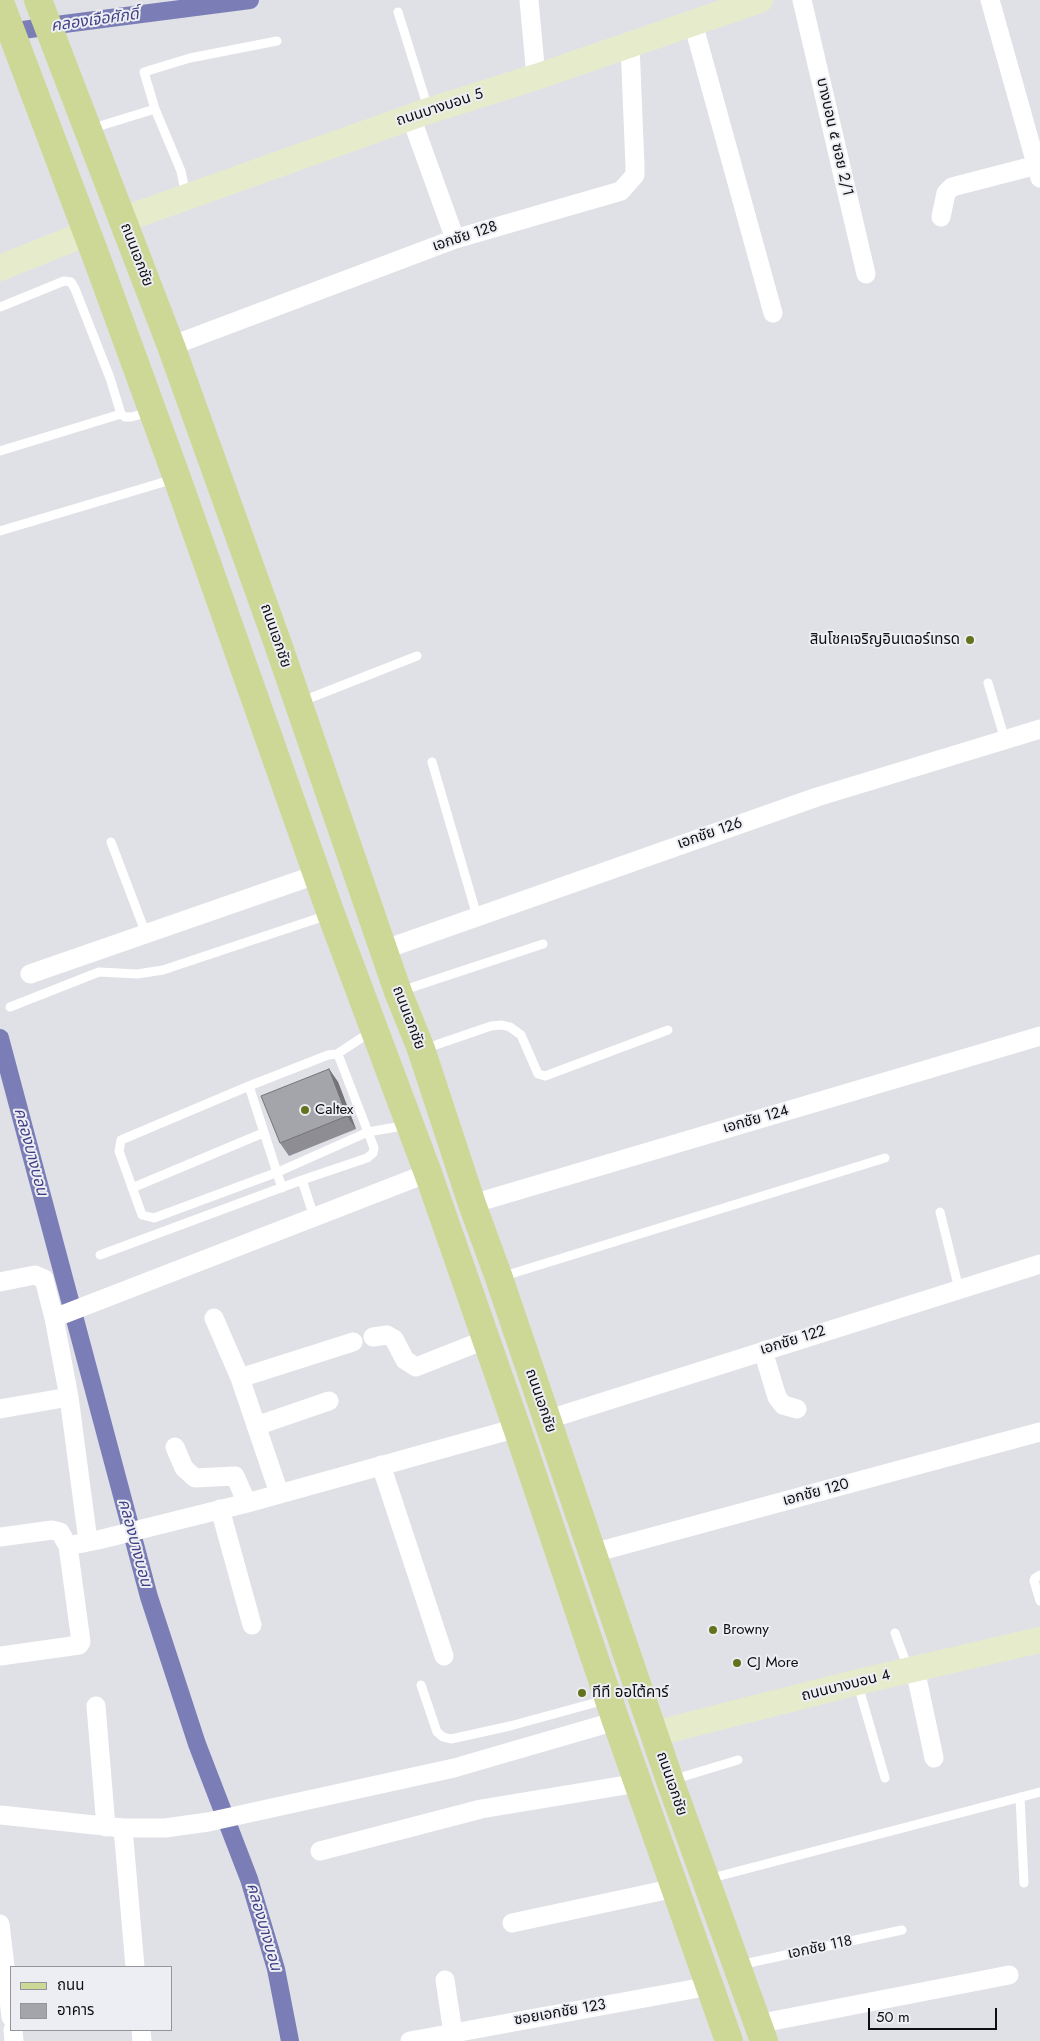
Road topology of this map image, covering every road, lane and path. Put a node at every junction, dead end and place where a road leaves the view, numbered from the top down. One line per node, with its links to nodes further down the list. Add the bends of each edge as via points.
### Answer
1 (38, 0): 14 (main road, ถนนเอกชัย)
2 (529, 0): 11 (street)
3 (760, 0): 8 (main road, ถนนบางบอน 5)
4 (802, 0): 22 (street, บางบอน ๕ ซอย 2/1)
5 (990, 0): 15 (street)
6 (2, 6): 19 (main road, ถนนเอกชัย)
7 (398, 12): 13 (lane)
8 (693, 23): 10 (main road, ถนนบางบอน 5); 24 (street)
9 (277, 41): 12 (lane, via 190,58 144,72)
10 (630, 45): 11 (main road, ถนนบางบอน 5); 20 (street, เอกชัย 128, via 635,175 621,191)
11 (536, 77): 13 (main road, ถนนบางบอน 5)
12 (155, 110): 14 (lane); 16 (lane, via 181,171)
13 (420, 114): 16 (main road, ถนนบางบอน 5); 20 (street)
14 (88, 130): 18 (main road, ถนนเอกชัย)
15 (1038, 172): 17 (street, via 952,187 946,193)
16 (187, 197): 18 (main road, ถนนบางบอน 5)
17 (941, 217)
18 (122, 220): 19 (main road); 25 (main road, ถนนเอกชัย)
19 (88, 233): 21 (main road); 26 (main road, ถนนเอกชัย)
20 (455, 239): 25 (street, เอกชัย 128)
21 (0, 268)
22 (866, 274)
23 (0, 307): 27 (lane, via 64,281 73,284)
24 (773, 313)
25 (171, 346): 31 (main road, ถนนเอกชัย)
26 (152, 411): 27 (lane, via 131,418); 29 (main road, ถนนเอกชัย)
27 (121, 414): 28 (lane)
28 (0, 451)
29 (177, 478): 30 (lane); 33 (main road, ถนนเอกชัย)
30 (0, 531)
31 (279, 647): 33 (main road); 35 (main road, ถนนเอกชัย)
32 (417, 656): 35 (lane)
33 (241, 657): 40 (main road, ถนนเอกชัย)
34 (988, 683): 37 (lane)
35 (298, 703): 45 (main road, ถนนเอกชัย)
36 (1040, 729): 37 (street, เอกชัย 126)
37 (1005, 740): 42 (street, เอกชัย 126, via 817,797)
38 (432, 762): 42 (lane)
39 (111, 842): 43 (lane)
40 (318, 874): 41 (main road, ถนนเอกชัย); 43 (street)
41 (331, 914): 48 (lane, via 162,970 137,974 99,972); 49 (main road, ถนนเอกชัย)
42 (477, 916): 45 (street, เอกชัย 126)
43 (146, 934): 46 (street)
44 (544, 944): 47 (lane)
45 (384, 950): 47 (main road, ถนนเอกชัย)
46 (30, 974)
47 (398, 992): 52 (main road, ถนนเอกชัย)
48 (10, 1007)
49 (374, 1030): 53 (lane); 55 (main road, ถนนเอกชัย)
50 (668, 1030): 52 (lane, via 545,1076 538,1074 521,1035 502,1025)
51 (1040, 1036): 64 (street, เอกชัย 124)
52 (421, 1050): 64 (main road, ถนนเอกชัย)
53 (336, 1054): 54 (lane); 56 (lane)
54 (249, 1086): 57 (lane); 62 (lane, via 121,1140 119,1151)
55 (410, 1125): 56 (lane); 60 (main road, ถนนเอกชัย)
56 (368, 1132): 59 (lane); 61 (lane, via 374,1148 367,1158)
57 (263, 1133): 59 (lane); 62 (lane)
58 (885, 1158): 69 (lane)
59 (278, 1172): 62 (lane, via 154,1218 142,1215); 63 (lane)
60 (428, 1173): 66 (street); 75 (main road, ถนนเอกชัย)
61 (302, 1180): 63 (lane); 66 (lane)
62 (132, 1188)
63 (282, 1188): 67 (lane)
64 (472, 1204): 69 (main road, ถนนเอกชัย)
65 (940, 1212): 71 (lane)
66 (314, 1217): 72 (street)
67 (100, 1255)
68 (1040, 1264): 71 (street, เอกชัย 122)
69 (499, 1278): 83 (main road, ถนนเอกชัย)
70 (0, 1282): 72 (street, via 36,1275 41,1277)
71 (959, 1289): 77 (street, เอกชัย 122)
72 (60, 1315): 79 (street)
73 (214, 1318): 78 (street)
74 (372, 1337): 75 (street, via 387,1335 394,1338 405,1360 416,1367)
75 (486, 1339): 85 (main road, ถนนเอกชัย)
76 (353, 1342): 78 (street)
77 (763, 1351): 82 (street, via 777,1397 783,1405); 83 (street, เอกชัย 122)
78 (240, 1378): 84 (street)
79 (69, 1398): 81 (street); 93 (street)
80 (328, 1401): 84 (street)
81 (0, 1409)
82 (797, 1409)
83 (546, 1420): 95 (main road, ถนนเอกชัย)
84 (256, 1426): 89 (street)
85 (517, 1428): 88 (street); 107 (main road, ถนนเอกชัย)
86 (1040, 1432): 95 (street, เอกชัย 120)
87 (175, 1447): 90 (street, via 184,1468 195,1478 236,1476)
88 (381, 1465): 89 (street); 102 (street)
89 (279, 1493): 90 (street)
90 (247, 1503): 91 (street)
91 (220, 1509): 93 (street); 98 (street)
92 (0, 1537): 94 (street, via 52,1530 60,1532)
93 (88, 1541): 94 (street)
94 (68, 1546): 101 (street, via 81,1642 79,1645)
95 (593, 1553): 108 (main road, ถนนเอกชัย)
96 (1040, 1575): 97 (lane, via 1034,1581)
97 (1040, 1601)
98 (252, 1626)
99 (895, 1633): 103 (lane)
100 (1040, 1640): 103 (main road, ถนนบางบอน 4)
101 (0, 1656)
102 (444, 1656)
103 (912, 1670): 104 (main road, ถนนบางบอน 4); 109 (street)
104 (858, 1682): 108 (main road, ถนนบางบอน 4); 111 (lane)
105 (421, 1685): 107 (lane, via 437,1732 451,1739)
106 (96, 1706): 117 (street)
107 (613, 1710): 113 (main road, ถนนเอกชัย); 117 (street, via 454,1768 208,1822 165,1828)
108 (653, 1734): 112 (main road, ถนนเอกชัย)
109 (934, 1758)
110 (738, 1760): 112 (lane)
111 (885, 1778)
112 (670, 1781): 119 (main road, ถนนเอกชัย)
113 (638, 1783): 118 (street, via 481,1809); 121 (main road, ถนนเอกชัย)
114 (1040, 1792): 115 (lane)
115 (1020, 1797): 119 (lane); 120 (lane)
116 (0, 1815): 117 (street)
117 (114, 1828): 126 (street)
118 (320, 1851)
119 (705, 1880): 125 (main road, ถนนเอกชัย)
120 (1024, 1882)
121 (675, 1888): 122 (street); 129 (main road, ถนนเอกชัย)
122 (512, 1923)
123 (0, 1924): 130 (street)
124 (902, 1930): 125 (lane, เอกชัย 118)
125 (737, 1965): 131 (main road, ถนนเอกชัย)
126 (135, 1966)
127 (1009, 1975): 131 (street)
128 (445, 1980): 132 (street)
129 (710, 1986): 132 (street, ซอยเอกชัย 123); 134 (main road, ถนนเอกชัย)
130 (10, 2009)
131 (760, 2032)
132 (453, 2033): 133 (street, ซอยเอกชัย 123)
133 (410, 2041)
134 (729, 2041)

